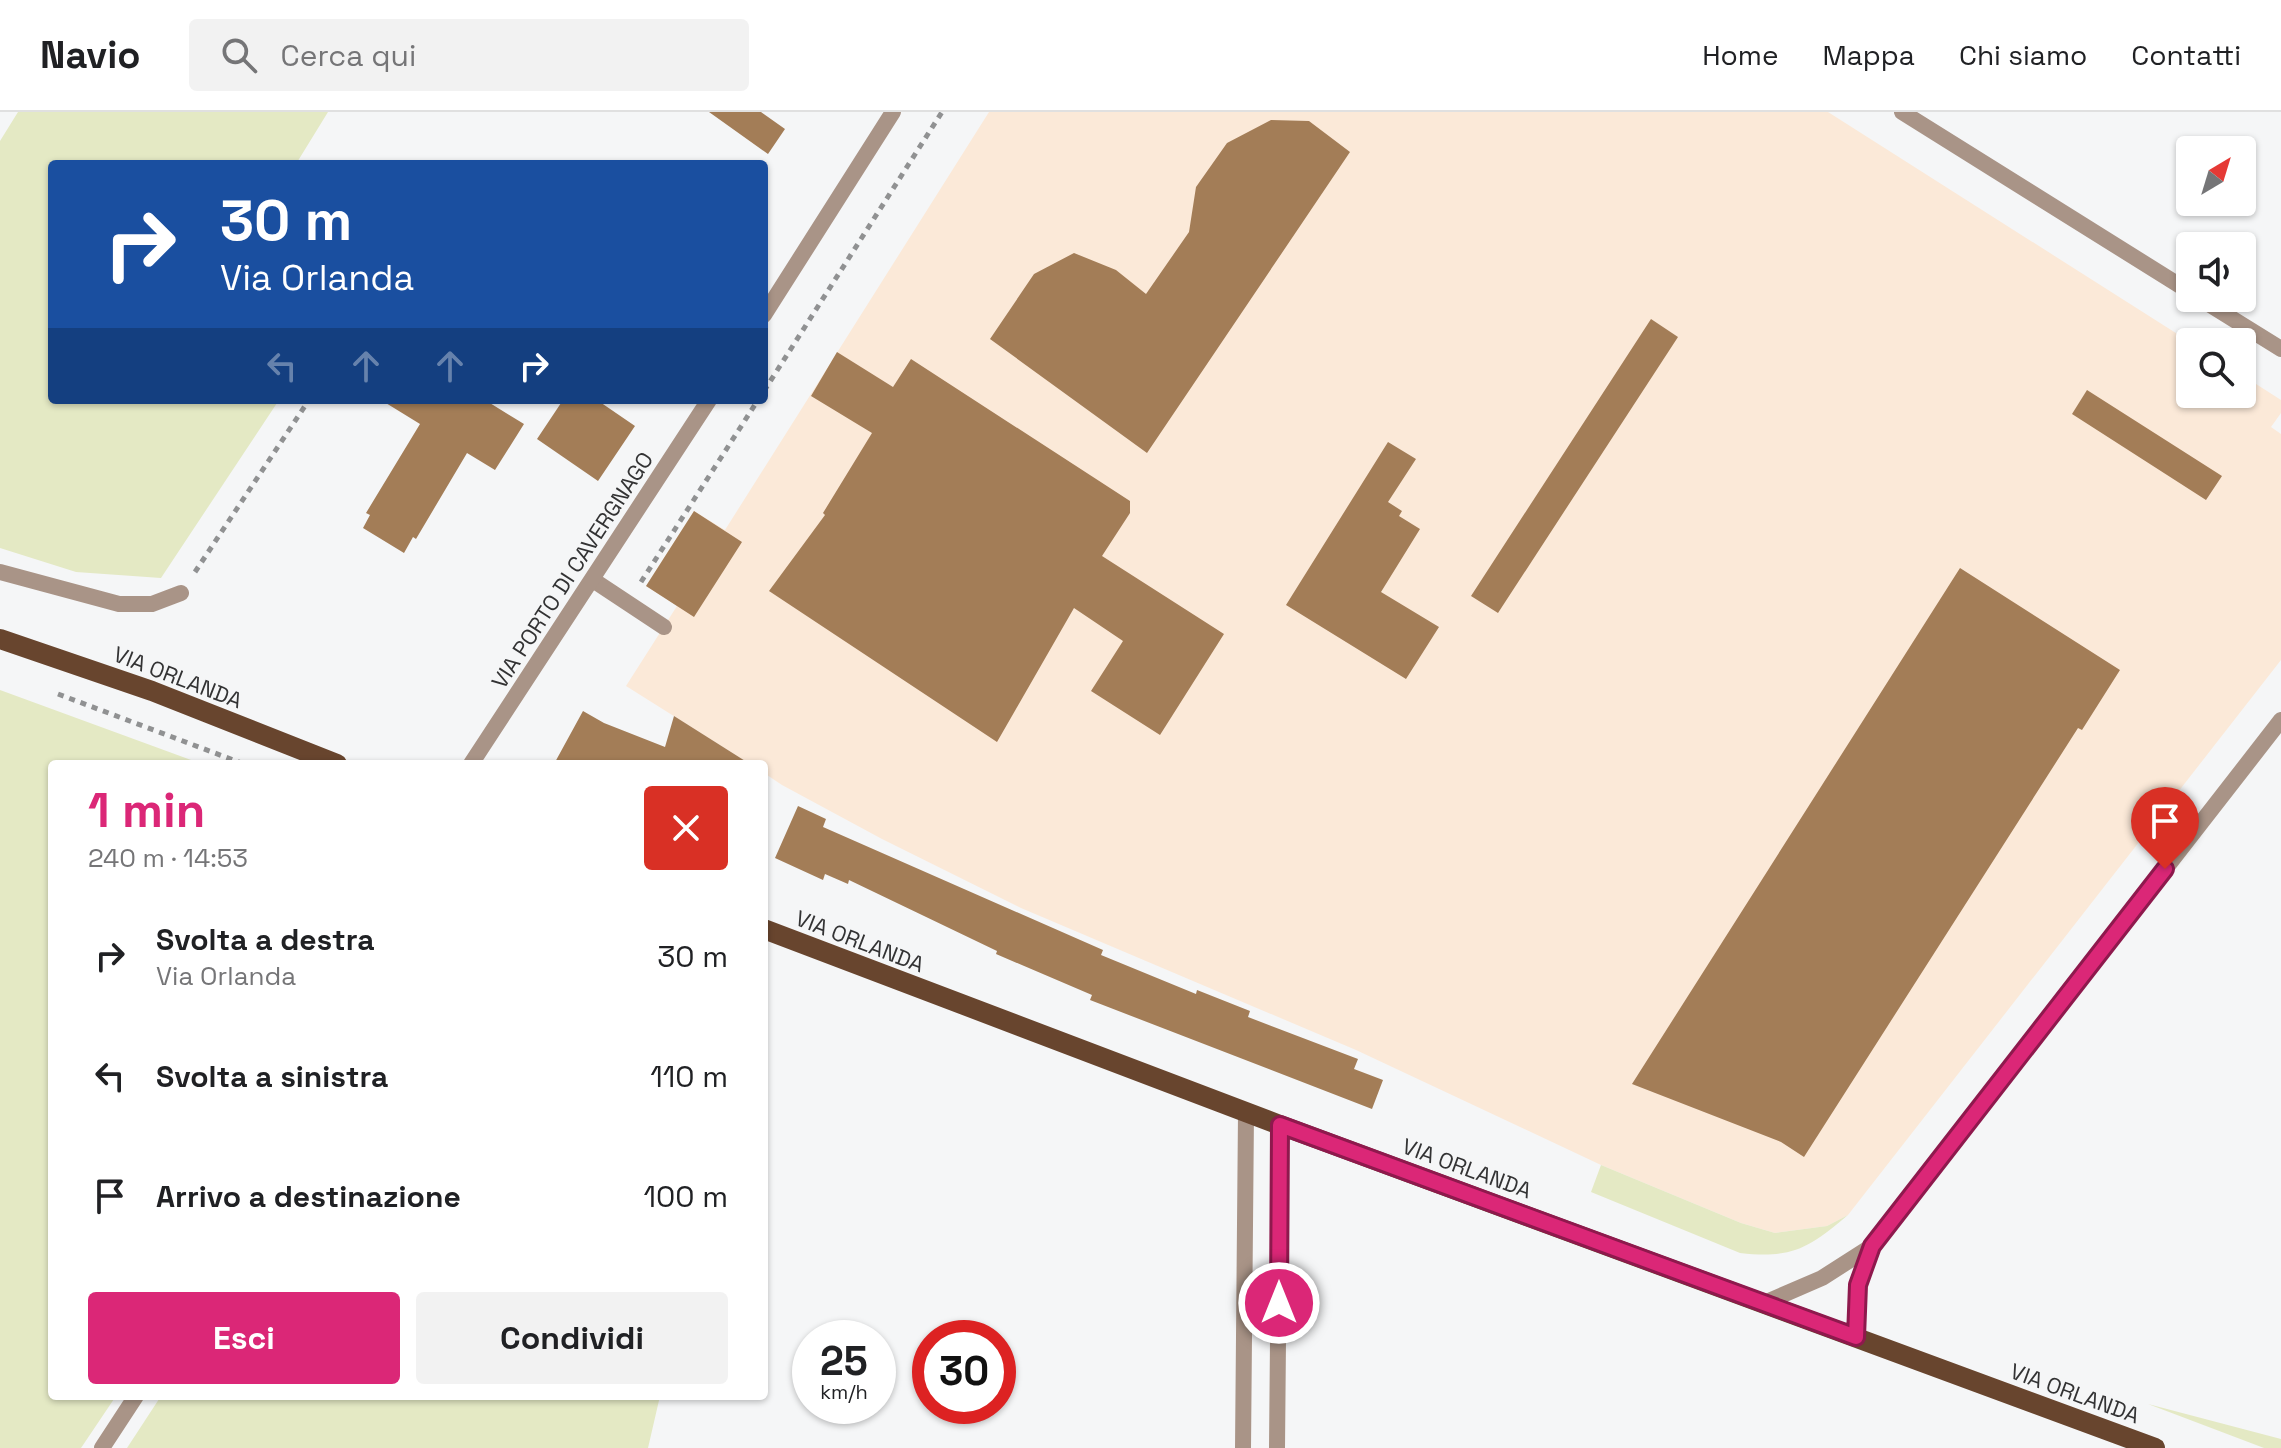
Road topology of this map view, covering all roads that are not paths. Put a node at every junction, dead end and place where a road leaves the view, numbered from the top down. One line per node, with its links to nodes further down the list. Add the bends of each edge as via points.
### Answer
1 (893, 112): 4 (street)
2 (1902, 112): 3 (street)
3 (2176, 283)
4 (768, 309)
5 (2222, 312): 6 (street)
6 (2281, 349)
7 (706, 404): 9 (street, VIA PORTO DI CAVERGNAGO)
8 (0, 572): 10 (street, via 119,604 152,604)
9 (593, 580): 11 (street); 15 (street, VIA PORTO DI CAVERGNAGO)
10 (181, 593)
11 (664, 627)
12 (0, 639): 14 (main road, VIA ORLANDA, via 152,691)
13 (2281, 720): 19 (street)
14 (327, 760)
15 (474, 760)
16 (768, 931): 17 (main road, VIA ORLANDA)
17 (1246, 1113): 18 (main road, VIA ORLANDA); 24 (street)
18 (1280, 1125): 20 (main road, VIA ORLANDA); 25 (street)
19 (1872, 1246): 20 (street, via 1822,1278); 21 (street, via 1858,1285)
20 (1764, 1303): 21 (main road, VIA ORLANDA)
21 (1856, 1337): 26 (main road, VIA ORLANDA)
22 (133, 1400): 23 (street)
23 (102, 1448)
24 (1243, 1448)
25 (1277, 1448)
26 (2155, 1448)

